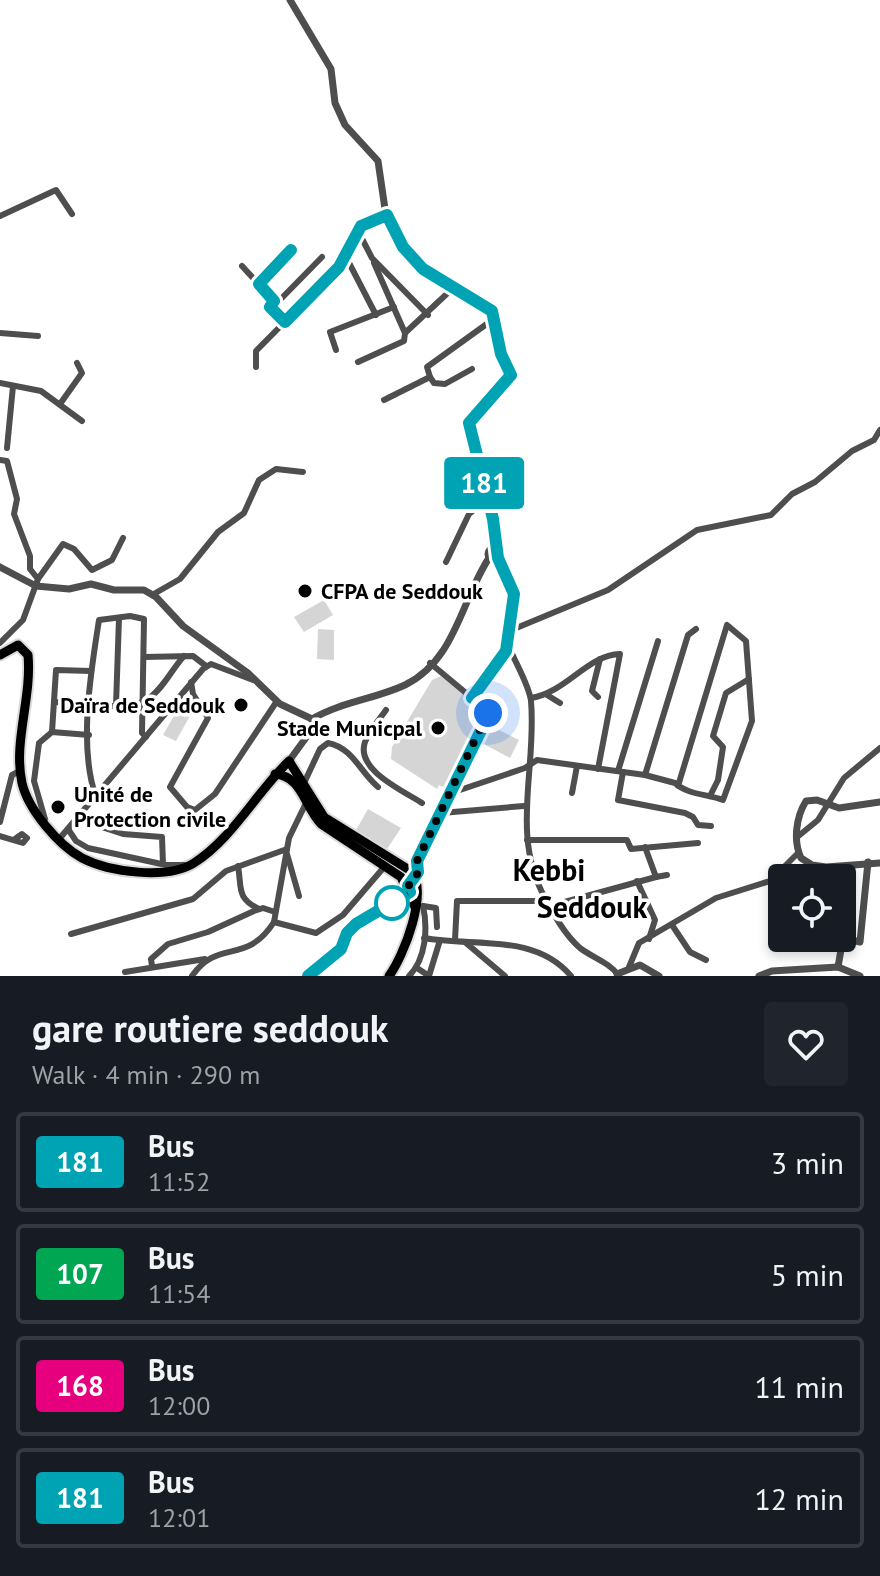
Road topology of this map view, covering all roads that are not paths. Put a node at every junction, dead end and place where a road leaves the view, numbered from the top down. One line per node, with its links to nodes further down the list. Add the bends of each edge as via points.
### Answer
1 (290, 0): 3 (street, via 331,69 335,103 345,125 378,161)
2 (72, 214): 4 (street, via 56,190)
3 (387, 215): 5 (street); 12 (street, via 412,259)
4 (0, 216)
5 (358, 231): 7 (street); 9 (street)
6 (291, 250): 11 (street)
7 (345, 255): 15 (street); 18 (street, via 325,284)
8 (322, 257): 14 (street)
9 (372, 258): 13 (street); 16 (street)
10 (242, 266): 11 (street)
11 (259, 284): 14 (street, via 274,301)
12 (452, 289): 16 (street); 17 (street, via 487,304)
13 (394, 307): 15 (street); 20 (street)
14 (271, 308): 18 (street)
15 (376, 315): 22 (street, via 330,332)
16 (428, 315): 20 (street)
17 (495, 318): 27 (street, via 427,367); 37 (street, via 511,375 469,423)
18 (285, 322): 25 (street, via 256,351)
19 (0, 333): 21 (street)
20 (405, 333): 23 (street, via 404,341)
21 (38, 336)
22 (336, 350)
23 (358, 362)
24 (77, 363): 31 (street, via 82,373)
25 (256, 367)
26 (472, 369): 27 (street, via 445,384)
27 (430, 377): 30 (street)
28 (0, 383): 29 (street)
29 (13, 386): 31 (street, via 41,391); 34 (street)
30 (384, 400)
31 (60, 404): 32 (street)
32 (82, 421)
33 (880, 430): 46 (street, via 874,440 792,494 771,515 697,530 608,590)
34 (7, 448)
35 (0, 460): 42 (street, via 7,461 17,499 14,514)
36 (303, 472): 43 (street, via 276,469 259,480 237,520 218,532 180,579)
37 (489, 498): 39 (street); 40 (street, via 469,514)
38 (123, 538): 42 (street, via 112,560 92,570 66,543)
39 (496, 549): 46 (street, via 514,594); 54 (street, via 448,645)
40 (446, 562)
41 (0, 567): 42 (street)
42 (37, 583): 43 (street, via 69,589 91,584); 48 (street, via 23,620)
43 (152, 595): 58 (street)
44 (119, 618): 52 (street, via 144,619); 56 (street, via 99,620); 69 (street)
45 (696, 629): 84 (street, via 686,643)
46 (509, 631): 49 (street)
47 (658, 641): 82 (street)
48 (0, 643)
49 (508, 644): 62 (street); 63 (street)
50 (0, 655): 81 (main road, via 18,645 28,655)
51 (184, 656): 52 (street); 55 (street); 66 (street)
52 (144, 657): 66 (street)
53 (600, 659): 60 (street); 61 (street, via 592,691); 80 (street, via 620,654)
54 (430, 663): 62 (street); 71 (street, via 406,684)
55 (206, 666): 58 (street); 59 (street)
56 (91, 671): 65 (street, via 56,670); 68 (street)
57 (749, 679): 86 (street, via 746,641 727,625); 90 (street, via 726,693 713,736 723,747); 90 (street, via 750,735 723,800)
58 (253, 680): 64 (street)
59 (191, 682): 64 (street, via 208,718 170,787 195,810 204,807); 74 (street)
60 (547, 695): 63 (street); 67 (street)
61 (598, 697)
62 (472, 698): 88 (street, via 484,704 488,716)
63 (531, 698): 77 (street)
64 (277, 701): 71 (street)
65 (55, 702): 68 (street); 72 (street)
66 (142, 703): 69 (street); 74 (street)
67 (560, 703)
68 (90, 704): 69 (street); 73 (street)
69 (116, 705)
70 (386, 710): 79 (street, via 363,748)
71 (312, 719): 76 (street, via 313,728)
72 (52, 732): 73 (street); 100 (street, via 39,743 35,763 37,797)
73 (89, 735): 91 (street)
74 (146, 737): 91 (street)
75 (880, 748): 95 (street, via 844,778)
76 (289, 761): 83 (main road); 85 (main road)
77 (531, 765): 78 (street, via 537,760); 88 (street); 96 (street)
78 (577, 766): 80 (street); 89 (street)
79 (367, 769): 85 (street, via 328,743); 87 (street); 94 (street)
80 (598, 769): 82 (street)
81 (20, 771): 99 (street, via 12,775); 100 (main road, via 30,803)
82 (620, 772): 84 (street); 101 (street, via 618,800 685,813 698,825)
83 (275, 774): 93 (main road, via 291,777); 116 (main road, via 220,840)
84 (645, 775): 86 (street)
85 (305, 781): 119 (main road, via 324,817)
86 (678, 786): 90 (street)
87 (378, 787)
88 (451, 793): 97 (street)
89 (572, 793)
90 (710, 796)
91 (96, 797): 98 (street)
92 (880, 802): 95 (street, via 839,808)
93 (306, 803): 110 (street); 118 (main road, via 333,833)
94 (422, 803)
95 (827, 804): 105 (street, via 818,820); 105 (street, via 806,801)
96 (524, 806): 97 (street); 107 (street)
97 (441, 813): 112 (street)
98 (77, 819): 102 (street); 115 (street, via 123,834 162,837)
99 (0, 822)
100 (46, 824): 104 (main road)
101 (711, 826)
102 (68, 829): 104 (street); 115 (street, via 88,848)
103 (0, 836): 106 (street)
104 (60, 838): 116 (main road, via 80,857 99,864 161,875)
105 (796, 838): 111 (street)
106 (15, 839)
107 (527, 840): 109 (street, via 627,840 631,849); 126 (street)
108 (698, 843): 109 (street)
109 (645, 847): 121 (street)
110 (287, 851): 117 (street); 125 (street); 129 (street)
111 (799, 852): 113 (street, via 812,865); 131 (street, via 770,881 728,893)
112 (417, 861): 119 (street); 122 (street)
113 (868, 862): 114 (street); 143 (street, via 860,942 843,938)
114 (880, 863)
115 (163, 864): 116 (street)
116 (191, 865)
117 (238, 866): 128 (street, via 245,903); 133 (street, via 193,899)
118 (385, 866): 119 (main road); 130 (street, via 343,915 316,933)
119 (404, 873): 122 (main road); 124 (main road)
120 (667, 875): 121 (street)
121 (656, 877): 123 (street)
122 (417, 878): 124 (street); 127 (main road)
123 (637, 881): 126 (street); 135 (street, via 655,920)
124 (409, 889): 127 (main road); 149 (street, via 356,924 341,949)
125 (299, 896)
126 (548, 903): 137 (street, via 457,901); 147 (street, via 578,946)
127 (419, 907): 132 (street, via 436,908); 134 (street); 150 (main road)
128 (259, 909): 129 (street); 141 (street, via 168,944 151,959)
129 (275, 912): 130 (street)
130 (274, 922): 139 (street, via 253,946)
131 (672, 925): 135 (street); 140 (street, via 690,952)
132 (437, 927)
133 (71, 934)
134 (424, 938): 136 (street); 144 (street)
135 (649, 939): 142 (street, via 639,943)
136 (442, 940): 137 (street); 144 (street, via 429,976); 152 (street)
137 (455, 940): 138 (street)
138 (466, 943): 146 (street); 154 (street, via 550,955)
139 (205, 959): 141 (street); 148 (street)
140 (706, 960)
141 (152, 966): 145 (street)
142 (629, 967): 147 (street); 155 (street, via 640,965)
143 (838, 967): 156 (street); 157 (street)
144 (417, 968): 151 (street)
145 (125, 972)
146 (494, 973): 153 (street)
147 (617, 975)
148 (192, 976)
149 (308, 976)
150 (389, 976)
151 (409, 976)
152 (433, 976)
153 (505, 976)
154 (571, 976)
155 (659, 976)
156 (759, 976)
157 (860, 976)

